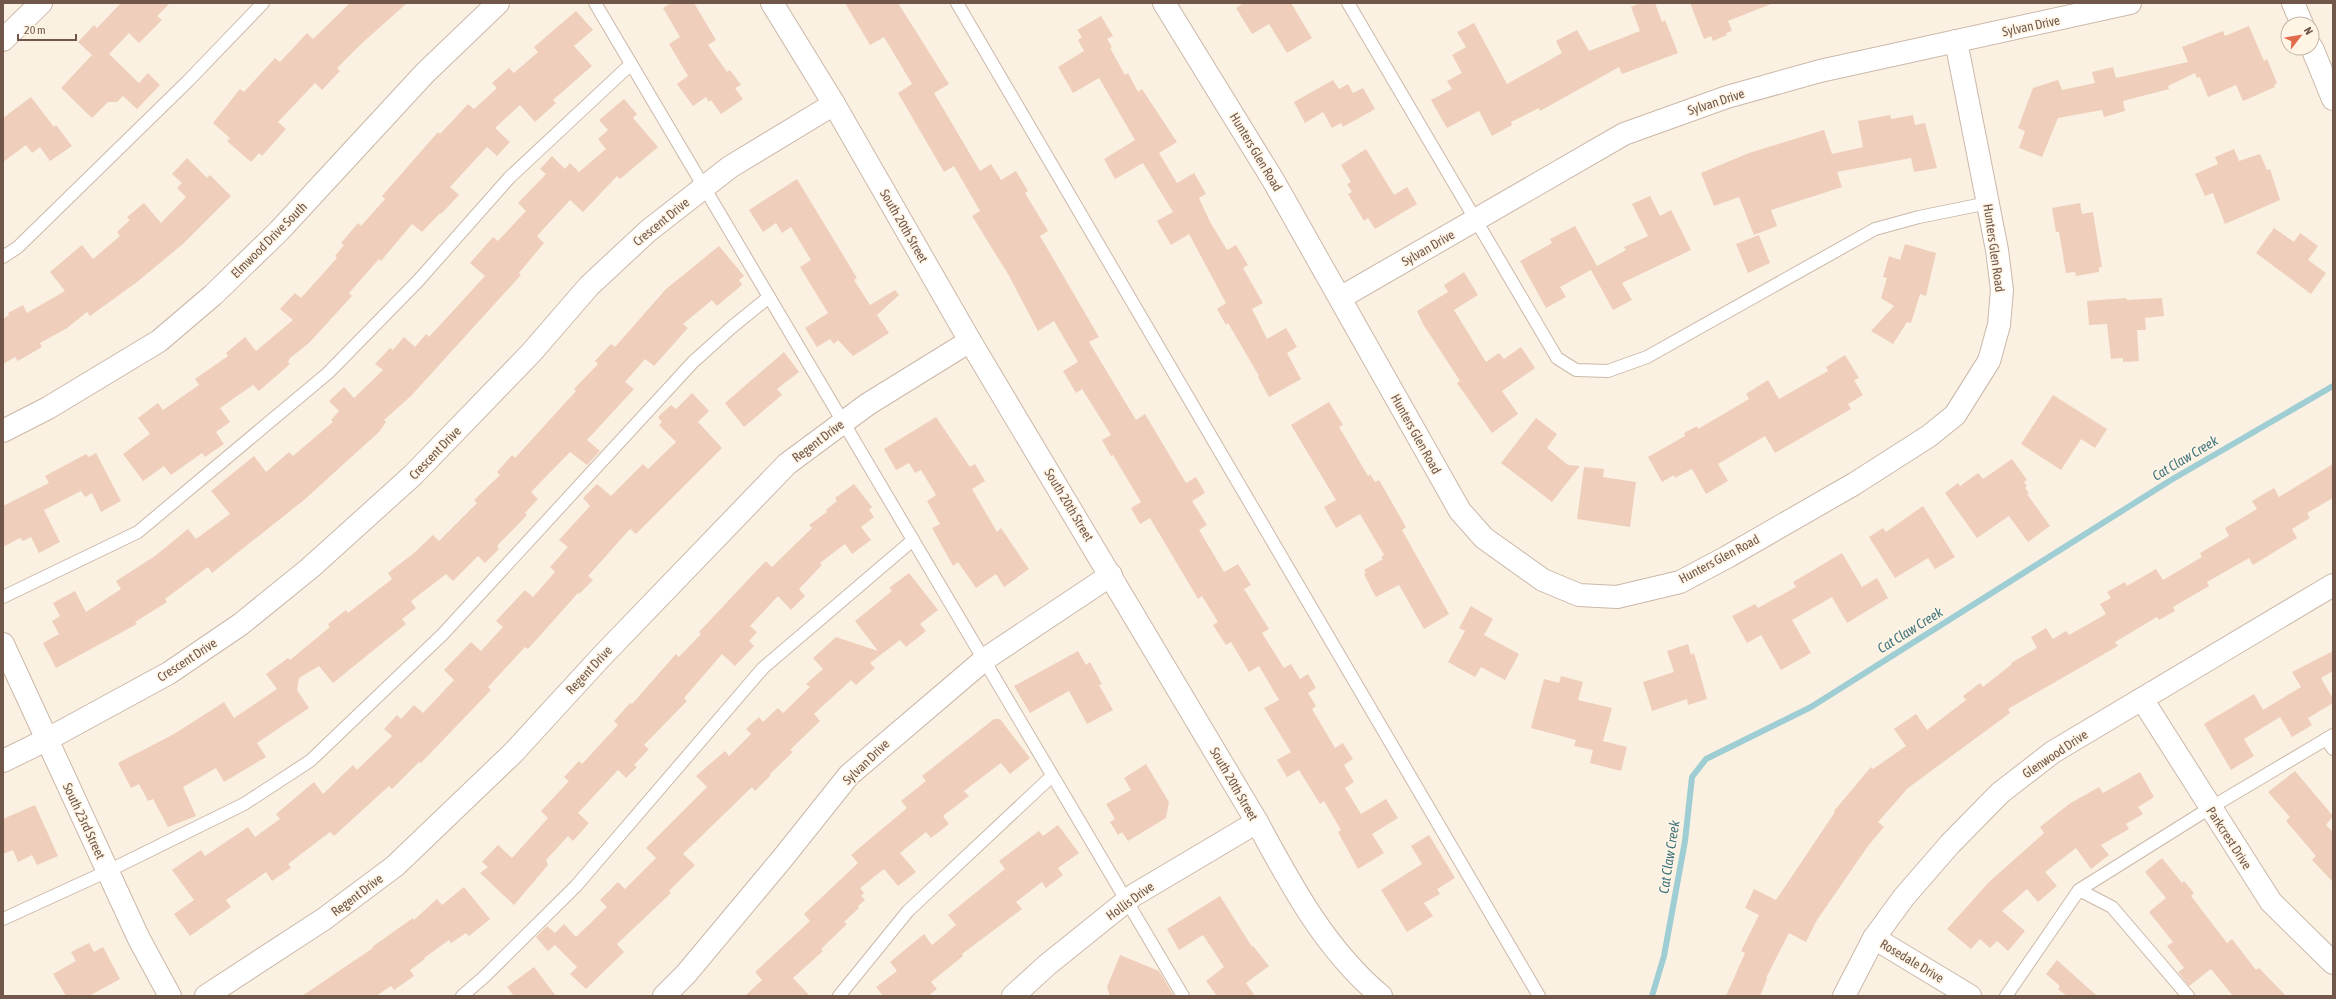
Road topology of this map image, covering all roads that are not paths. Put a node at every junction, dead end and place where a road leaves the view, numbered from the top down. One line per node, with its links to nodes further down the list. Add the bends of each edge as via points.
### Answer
1 (41, 3): 12 (street)
2 (263, 3): 21 (lane, via 188,81 35,230)
3 (498, 3): 26 (street, Elmwood Drive South, via 425,73 279,231 213,295 159,341)
4 (595, 3): 15 (lane)
5 (772, 3): 17 (street, South 20th Street)
6 (956, 3): 54 (lane)
7 (1164, 3): 23 (street, Hunters Glen Road, via 1273,180)
8 (1348, 3): 20 (lane)
9 (2130, 3): 13 (street, Sylvan Drive)
10 (2293, 3): 11 (street)
11 (2299, 16)
12 (3, 40)
13 (1956, 41): 19 (street, Hunters Glen Road); 20 (street, Sylvan Drive, via 1820,71 1727,97 1624,134)
14 (2315, 56): 16 (street)
15 (631, 64): 18 (lane); 30 (lane, via 510,177 418,281 328,373 138,532)
16 (2333, 99)
17 (834, 104): 18 (street, Crescent Drive, via 730,167); 24 (street, South 20th Street)
18 (704, 188): 22 (lane); 34 (street, Crescent Drive, via 648,231 589,286 531,353 414,475 310,568 241,624 170,672)
19 (1988, 203): 20 (lane, via 1876,229 1647,357 1608,371 1576,370 1557,358); 23 (street, Hunters Glen Road, via 2002,290 1999,325 1989,361 1955,415 1929,436 1860,480 1727,557 1680,582 1617,596 1579,595 1543,580 1484,538 1460,511)
20 (1477, 220): 23 (street, Sylvan Drive)
21 (3, 257)
22 (769, 297): 25 (lane); 40 (lane, via 693,362 443,634 310,761 244,804)
23 (1340, 298)
24 (970, 341): 25 (street, Regent Drive, via 868,404); 28 (street, South 20th Street)
25 (843, 423): 27 (lane); 47 (street, Regent Drive, via 787,464 513,752 396,866 324,919)
26 (3, 432)
27 (913, 540): 32 (lane); 48 (lane, via 763,668 576,886)
28 (1111, 575): 32 (street, Sylvan Drive); 39 (street, South 20th Street)
29 (2333, 585): 33 (street, Glenwood Drive)
30 (3, 597)
31 (3, 644): 34 (street, South 23rd Street)
32 (984, 659): 37 (lane); 49 (street, Sylvan Drive, via 849,775 686,974)
33 (2142, 699): 38 (street, Parkcrest Drive); 44 (street, Glenwood Drive, via 2053,752 2000,793 1950,844 1904,897)
34 (46, 740): 36 (street, Crescent Drive); 40 (street, South 23rd Street)
35 (2330, 741): 38 (lane)
36 (3, 761)
37 (1052, 776): 42 (lane); 50 (lane, via 908,912)
38 (2210, 808): 41 (lane); 45 (street, Parkcrest Drive, via 2271,902)
39 (1257, 822): 42 (street, Hollis Drive); 53 (street, South 20th Street, via 1300,901 1333,947)
40 (108, 871): 43 (lane); 46 (street, South 23rd Street, via 139,939)
41 (2078, 890): 57 (lane); 58 (lane, via 2112,907)
42 (1126, 902): 51 (street, Hollis Drive, via 1047,965); 52 (lane)
43 (3, 919)
44 (1874, 938): 55 (street, Glenwood Drive); 56 (street, Rosedale Drive)
45 (2333, 963)
46 (170, 996)
47 (206, 996)
48 (462, 996)
49 (664, 996)
50 (839, 996)
51 (1013, 996)
52 (1184, 996)
53 (1381, 996)
54 (1539, 996)
55 (1844, 996)
56 (1970, 996)
57 (2006, 996)
58 (2188, 996)

